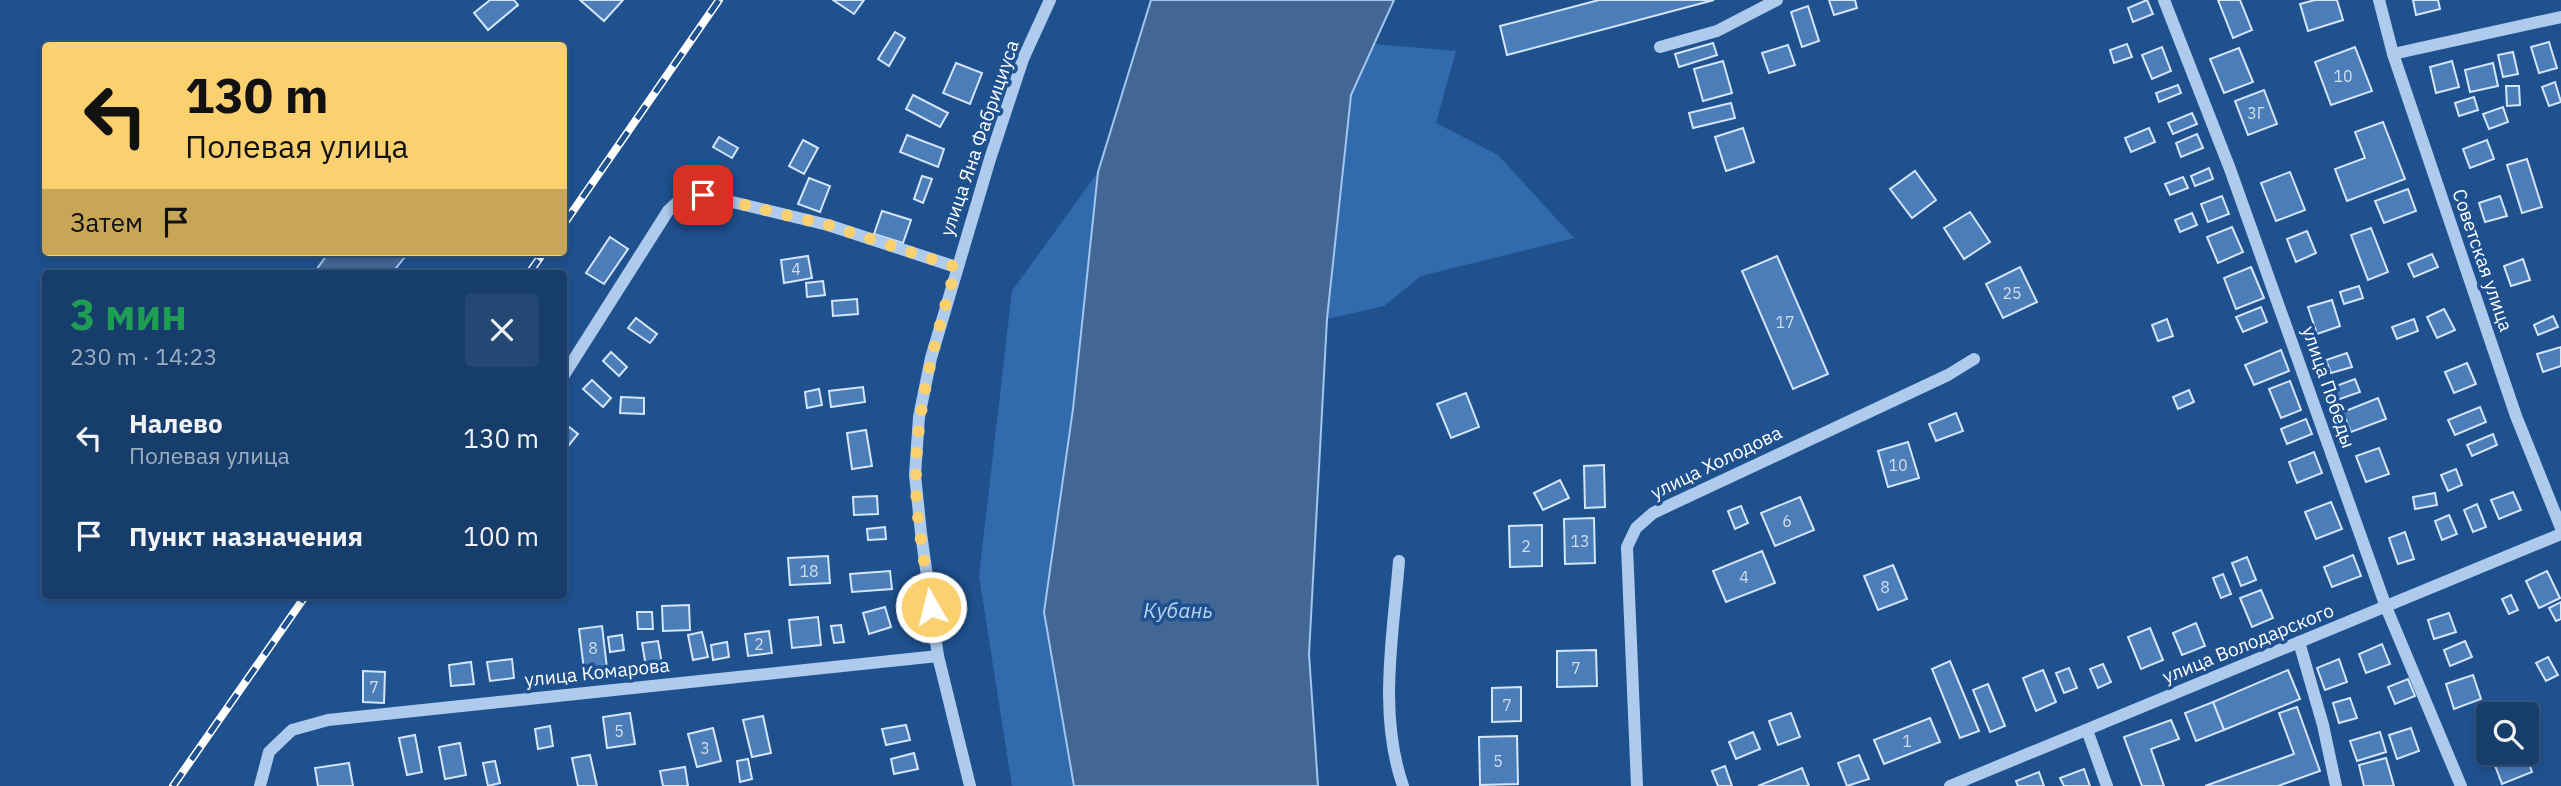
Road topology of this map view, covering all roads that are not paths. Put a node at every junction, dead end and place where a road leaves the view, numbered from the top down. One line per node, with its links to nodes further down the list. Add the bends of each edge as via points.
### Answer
1 (1050, 0): 8 (street, улица Яна Фабрициуса, via 1023,59)
2 (1777, 0): 6 (street, via 1717,31)
3 (2164, 0): 14 (street, улица Победы)
4 (2379, 0): 7 (street, Советская улица)
5 (2561, 16): 7 (street)
6 (1660, 47)
7 (2393, 54): 11 (street, Советская улица, via 2516,416)
8 (956, 267): 10 (street, via 828,225 703,195 683,197 668,211); 16 (street, улица Яна Фабрициуса, via 919,417 915,475)
9 (1974, 359): 21 (street, улица Холодова, via 1653,513 1636,528 1627,547)
10 (567, 370)
11 (2561, 528)
12 (2561, 534): 14 (street, улица Володарского)
13 (1399, 561): 20 (street, via 1388,699 1396,768)
14 (2386, 607): 15 (street, улица Володарского); 25 (street, улица Победы)
15 (2299, 642): 17 (street, улица Володарского); 24 (street)
16 (938, 656): 18 (street, улица Комарова, via 328,720 292,730 269,752); 19 (street, улица Яна Фабрициуса)
17 (2087, 730): 22 (street, улица Володарского); 23 (street)
18 (260, 786)
19 (970, 786)
20 (1403, 786)
21 (1637, 786)
22 (1950, 786)
23 (2107, 786)
24 (2336, 786)
25 (2460, 786)

